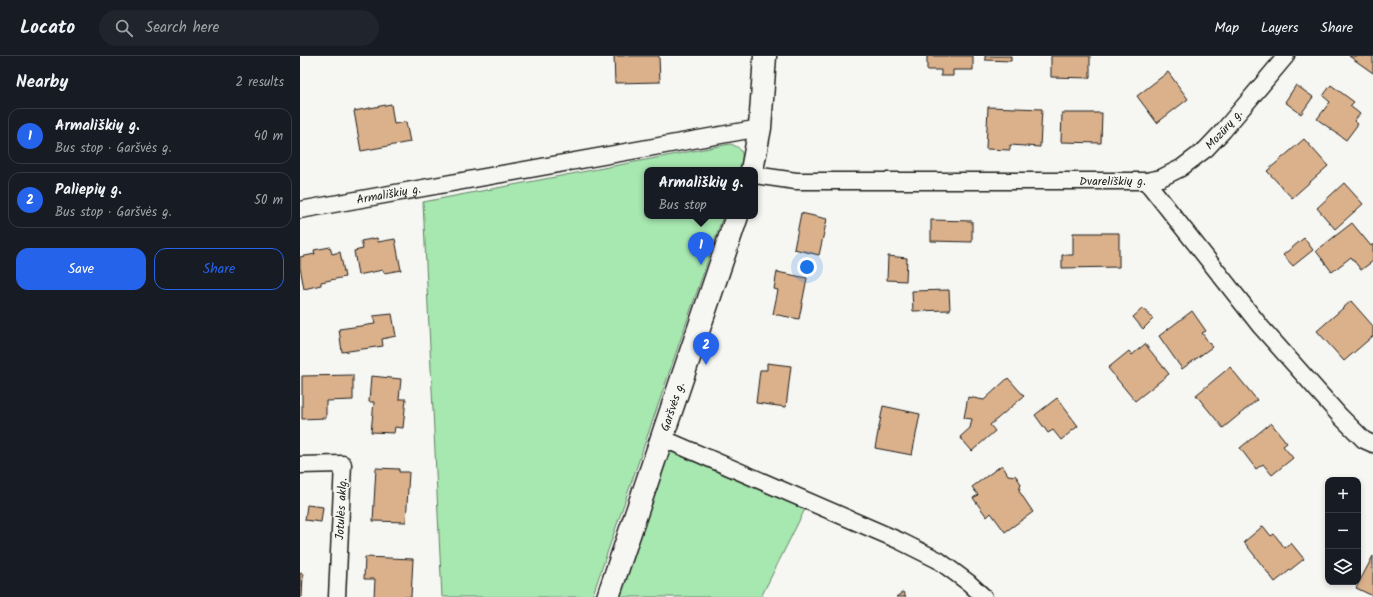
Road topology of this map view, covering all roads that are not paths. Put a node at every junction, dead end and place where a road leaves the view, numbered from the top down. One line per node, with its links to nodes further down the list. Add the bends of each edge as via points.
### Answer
1 (765, 56): 3 (main road)
2 (1286, 56): 6 (street, Mozūrų g., via 1206,149 1162,178)
3 (760, 128): 4 (main road); 7 (street, Armališkių g.)
4 (753, 167)
5 (758, 175): 6 (street, Dvareliškių g., via 796,181)
6 (1146, 181): 10 (street, Dvareliškių g., via 1261,327 1340,416 1364,440)
7 (300, 210)
8 (737, 219): 9 (main road, Garšvės g.)
9 (662, 438): 13 (main road, Garšvės g.); 14 (street, via 900,541 938,560)
10 (1373, 444)
11 (300, 465): 12 (street, Jotulės aklg., via 343,464)
12 (337, 597)
13 (608, 597)
14 (984, 597)

